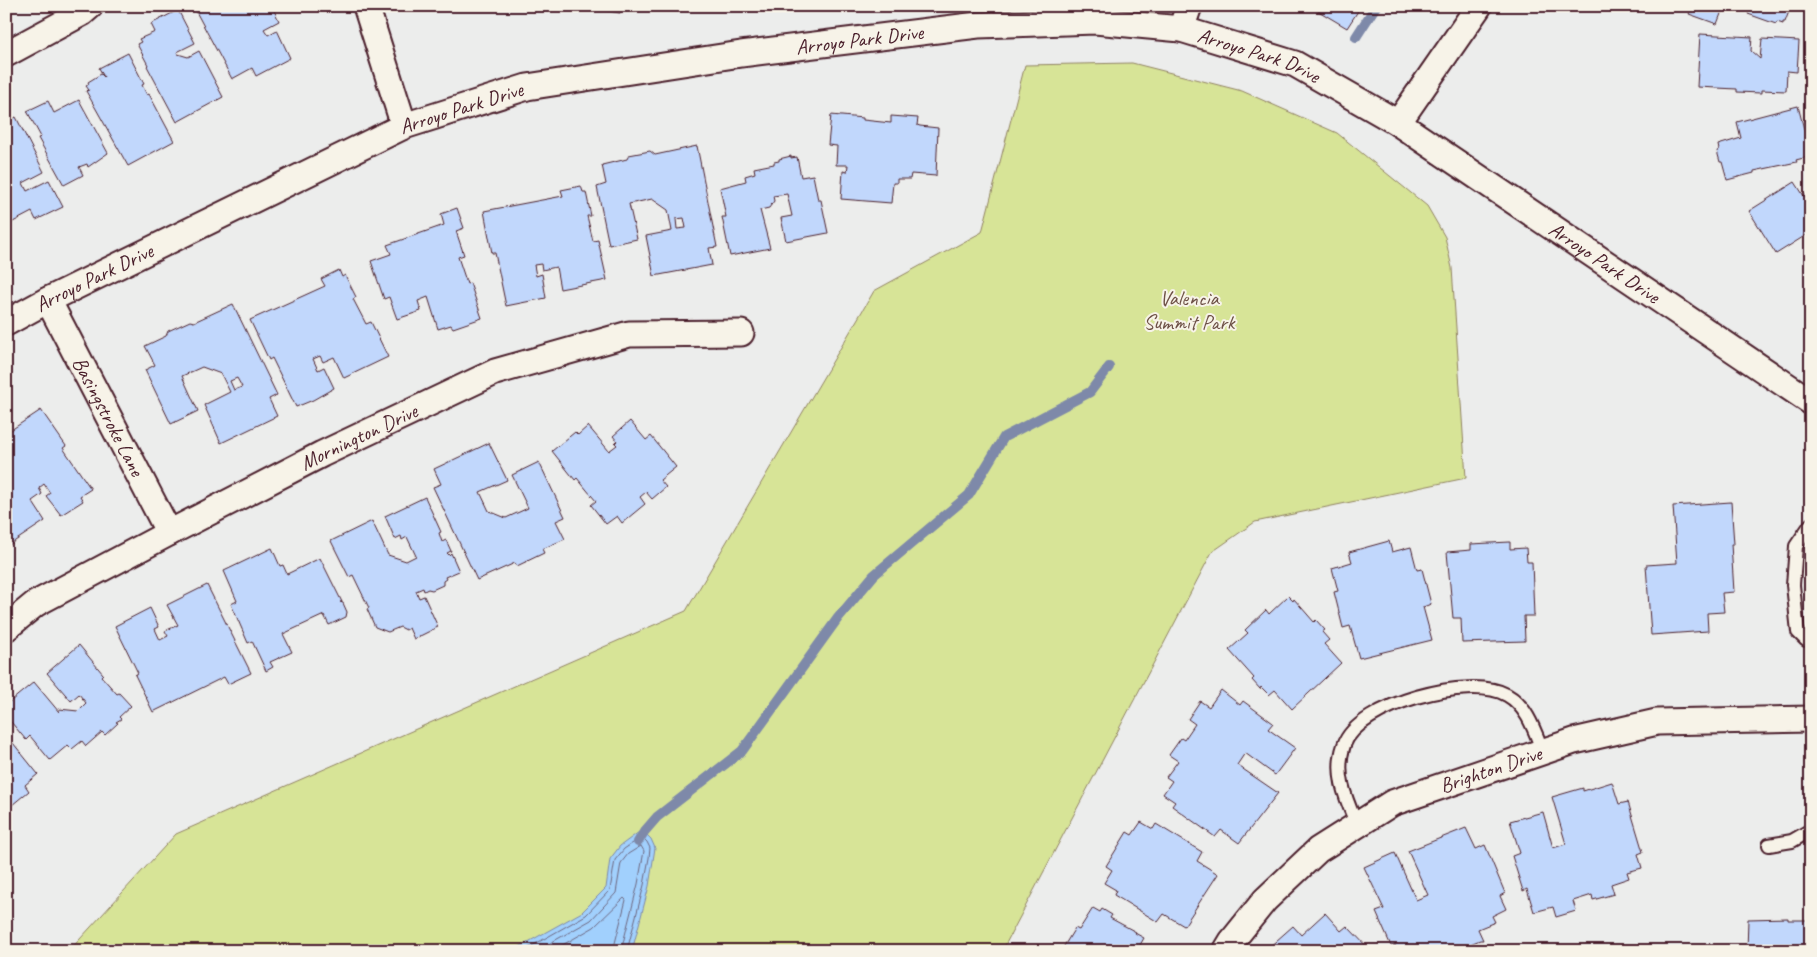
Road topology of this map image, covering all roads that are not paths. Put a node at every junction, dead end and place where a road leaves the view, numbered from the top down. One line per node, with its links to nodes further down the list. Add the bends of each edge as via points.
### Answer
1 (90, 6): 5 (street)
2 (366, 6): 7 (street)
3 (1479, 6): 6 (street)
4 (1185, 18): 6 (street, Arroyo Park Drive, via 1295,64); 7 (street, Arroyo Park Drive, via 978,25 751,52 527,88)
5 (6, 54)
6 (1398, 123): 11 (street, Arroyo Park Drive)
7 (404, 126): 8 (street, Arroyo Park Drive)
8 (48, 300): 9 (street, Arroyo Park Drive); 13 (street, Basingstroke Lane)
9 (6, 323)
10 (741, 333): 13 (street, Mornington Drive, via 630,334 495,372 322,454)
11 (1811, 402)
12 (1811, 524): 15 (lane, via 1796,546 1793,585 1798,632 1806,640)
13 (169, 533): 14 (street, Mornington Drive, via 35,604)
14 (6, 628)
15 (1811, 640)
16 (1811, 719): 17 (street, Brighton Drive, via 1657,722 1574,741)
17 (1543, 752): 18 (street, Brighton Drive, via 1392,803); 18 (lane, via 1525,712 1507,694 1495,690 1456,688 1416,697 1375,713 1351,732 1344,744 1340,770 1343,790)
18 (1357, 825): 21 (street, Brighton Drive, via 1318,850 1265,900)
19 (1811, 830): 20 (lane, via 1792,841)
20 (1769, 845)
21 (1226, 951)

